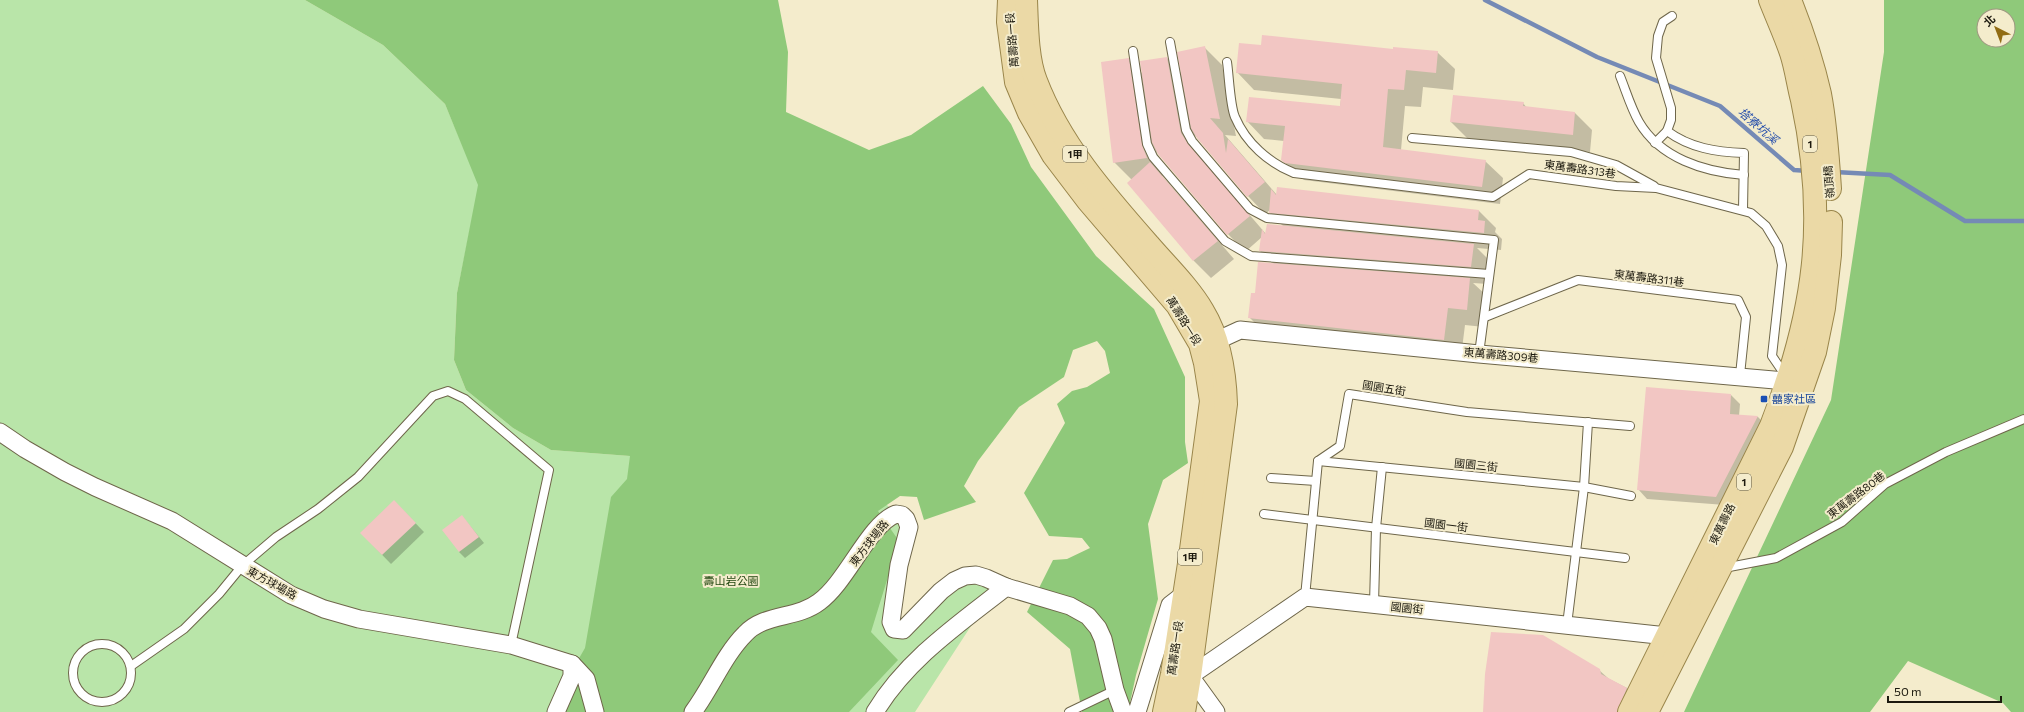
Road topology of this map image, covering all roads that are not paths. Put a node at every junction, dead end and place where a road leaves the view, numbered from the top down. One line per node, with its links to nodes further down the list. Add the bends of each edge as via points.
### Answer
1 (1009, 0): 21 (main road, 萬壽路一段 / 1甲, via 1008,22 1016,82 1029,113 1053,155 1123,244)
2 (1026, 0): 21 (main road, 萬壽路一段 / 1甲, via 1028,40 1035,80 1058,129 1093,178 1203,311)
3 (1770, 0): 8 (main road, 1)
4 (1790, 0): 8 (main road, 1)
5 (1672, 16): 11 (lane, via 1663,22 1656,51 1671,108 1671,120)
6 (1170, 42): 18 (lane, via 1186,130 1192,142 1250,209 1267,218 1494,240)
7 (1133, 51): 18 (lane, via 1147,144 1153,157 1225,241 1250,256)
8 (1800, 56): 17 (main road, 嶺頂橋 / 1, via 1815,179); 19 (main road, 嶺頂橋 / 1, via 1821,101 1827,143 1831,206 1830,255)
9 (1228, 62): 15 (lane, 東萬壽路313巷, via 1234,116 1253,146 1278,166 1294,173 1493,197 1529,174 1616,186)
10 (1620, 76): 13 (lane, via 1638,121)
11 (1667, 131): 13 (lane); 14 (lane, via 1676,138 1696,146 1744,153)
12 (1412, 138): 15 (lane, via 1571,152 1616,165)
13 (1655, 143): 14 (lane, via 1680,159 1701,167)
14 (1744, 175): 16 (lane)
15 (1656, 188): 16 (lane, 東萬壽路313巷)
16 (1743, 210): 24 (lane, 東萬壽路313巷, via 1751,213 1766,226 1778,246 1782,265 1772,356)
17 (1816, 237): 24 (main road, 東萬壽路 / 1)
18 (1489, 274): 20 (lane)
19 (1824, 308): 24 (main road, 東萬壽路 / 1, via 1815,352)
20 (1485, 317): 22 (lane); 23 (lane, 東萬壽路311巷, via 1578,280 1738,300 1746,317)
21 (1208, 342): 22 (street, 東萬壽路309巷, via 1240,330); 43 (main road, 萬壽路一段 / 1甲, via 1225,374 1226,404)
22 (1479, 354): 23 (street, 東萬壽路309巷)
23 (1740, 375): 24 (street, 東萬壽路309巷)
24 (1797, 382): 41 (main road, 東萬壽路 / 1, via 1782,447); 47 (main road, 東萬壽路 / 1, via 1772,426)
25 (2024, 419): 41 (lane, 東萬壽路80巷, via 1946,452 1885,484 1842,522 1776,558)
26 (1588, 422): 27 (lane, 國園五街); 29 (lane, 國園五街, via 1467,412 1349,394 1340,446); 33 (lane)
27 (1630, 426)
28 (0, 432): 40 (street, 東方球場路, via 65,472 172,521)
29 (1318, 461): 30 (lane, 國園三街); 32 (lane)
30 (1382, 467): 33 (lane, 國園三街); 37 (lane)
31 (1271, 478): 32 (lane)
32 (1316, 481): 36 (lane)
33 (1584, 487): 34 (lane, 國園三街); 38 (lane)
34 (1631, 496)
35 (1264, 514): 36 (lane, 國園一街)
36 (1312, 520): 37 (lane, 國園一街); 44 (lane)
37 (1376, 528): 38 (lane, 國園一街); 45 (lane)
38 (1576, 552): 39 (lane, 國園一街); 46 (lane)
39 (1625, 558)
40 (242, 566): 48 (street, 東方球場路, via 291,595 324,609 359,619); 48 (lane, via 276,537 318,509 358,477 433,396 448,391 455,393 549,470); 50 (lane, via 219,594 184,629)
41 (1720, 568): 64 (main road, 東萬壽路 / 1)
42 (1006, 587): 52 (street, 東方球場路, via 1070,606 1088,616 1102,638); 55 (street, 東方球場路, via 981,576 965,576 941,591 903,630 894,629 893,606 899,565 909,527 902,515 890,516 874,533 841,580 819,602 797,612 758,623 744,634); 56 (street, via 938,640 911,666)
43 (1192, 596): 51 (main road, 萬壽路一段 / 1甲); 59 (street, via 1170,605)
44 (1305, 597): 45 (street, 國園街); 51 (street)
45 (1374, 604): 46 (street, 國園街)
46 (1567, 625): 47 (street, 國園街)
47 (1667, 636): 63 (main road, 東萬壽路 / 1)
48 (511, 645): 49 (street, 東方球場路)
49 (572, 664): 53 (street, via 572,676); 54 (street, 東方球場路, via 586,679)
50 (131, 666): 50 (lane, via 127,656 120,649 111,645 92,646 83,651 75,664 76,686 88,698 96,701 115,699 129,685)
51 (1181, 675): 60 (main road, 萬壽路一段 / 1甲); 61 (main road, 萬壽路一段 / 1甲); 62 (street)
52 (1116, 690): 57 (lane); 58 (street, 東方球場路)
53 (556, 712)
54 (594, 712)
55 (692, 712)
56 (875, 712)
57 (1069, 712)
58 (1123, 712)
59 (1137, 712)
60 (1164, 712)
61 (1184, 712)
62 (1216, 712)
63 (1629, 712)
64 (1647, 712)

